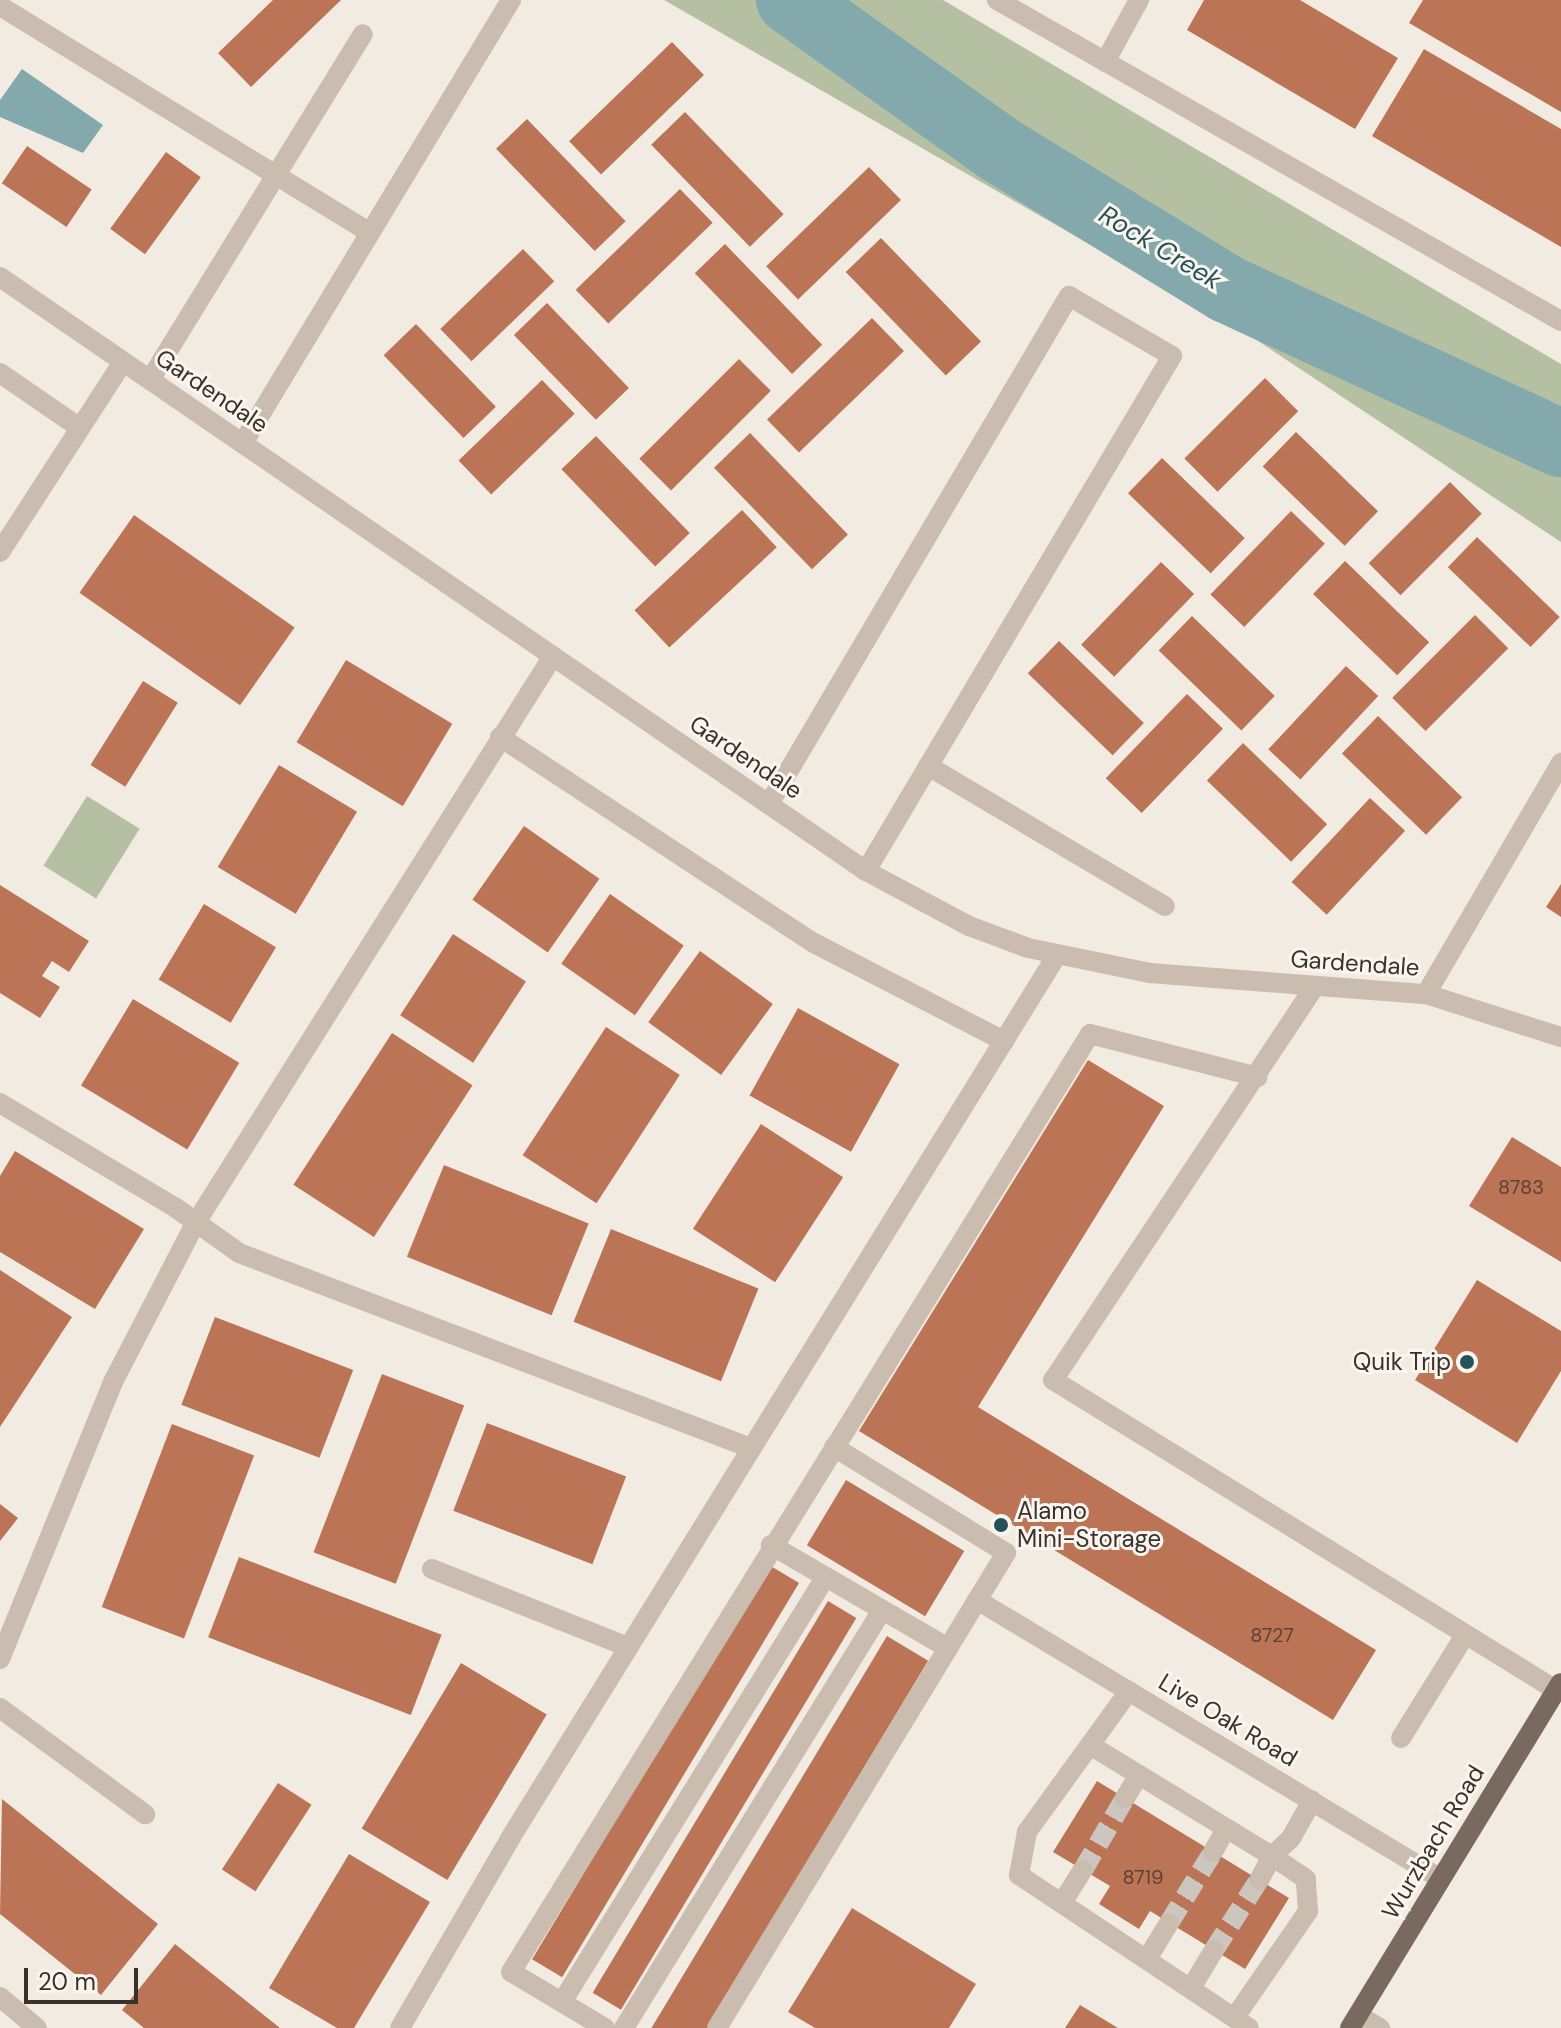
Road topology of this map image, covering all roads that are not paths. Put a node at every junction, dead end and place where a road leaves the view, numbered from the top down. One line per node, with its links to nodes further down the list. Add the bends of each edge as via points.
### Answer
1 (511, 0): 8 (street)
2 (997, 0): 6 (street)
3 (1139, 0): 6 (street)
4 (0, 6): 7 (street)
5 (363, 34): 7 (street)
6 (1105, 62): 10 (street)
7 (276, 175): 8 (street); 13 (street)
8 (370, 233): 15 (street)
9 (0, 277): 11 (street, Gardendale)
10 (1561, 321)
11 (123, 362): 13 (street, Gardendale); 14 (street)
12 (0, 373): 14 (street)
13 (150, 380): 15 (street, Gardendale)
14 (80, 428): 16 (street)
15 (243, 443): 17 (street, Gardendale)
16 (0, 552)
17 (553, 656): 18 (street); 21 (street, Gardendale)
18 (500, 737): 28 (street, via 814,943); 31 (street)
19 (1561, 763): 26 (street)
20 (928, 766): 21 (street, via 1172,356 1069,296); 22 (street); 23 (street)
21 (769, 804): 22 (street, Gardendale)
22 (866, 871): 24 (street, Gardendale, via 969,926)
23 (1165, 906)
24 (1057, 955): 25 (street, Gardendale, via 1150,973); 28 (street)
25 (1315, 986): 26 (street, Gardendale); 29 (street)
26 (1426, 994): 27 (street, Gardendale, via 1482,1007)
27 (1561, 1037)
28 (1004, 1041): 33 (street)
29 (1258, 1077): 32 (street, via 1090,1034); 39 (street, via 1053,1380)
30 (0, 1103): 31 (street)
31 (195, 1224): 33 (street, via 239,1253); 42 (street, via 114,1380)
32 (834, 1447): 34 (street); 37 (street, via 1006,1553)
33 (751, 1448): 40 (street)
34 (771, 1545): 36 (street); 64 (street, via 511,1972)
35 (432, 1569): 40 (street)
36 (825, 1577): 38 (street); 64 (street)
37 (982, 1603): 41 (street); 44 (street, Live Oak Road)
38 (882, 1610): 41 (street); 70 (street)
39 (1465, 1635): 43 (street); 46 (street)
40 (628, 1647): 68 (street)
41 (948, 1648): 71 (street)
42 (0, 1659)
43 (1559, 1687): 56 (main road, Wurzbach Road)
44 (1129, 1691): 47 (street); 50 (street, Live Oak Road)
45 (0, 1708): 51 (street)
46 (1401, 1738)
47 (1090, 1745): 48 (street); 58 (street, via 1027,1832 1019,1875)
48 (1139, 1775): 49 (street); 52 (street)
49 (1125, 1798)
50 (1312, 1801): 54 (street, via 1291,1838); 56 (street, Live Oak Road)
51 (145, 1814)
52 (1226, 1829): 53 (street); 54 (street)
53 (1213, 1852)
54 (1272, 1856): 57 (street); 66 (street, via 1306,1879 1308,1911)
55 (1083, 1870): 58 (street)
56 (1441, 1879): 65 (main road, Wurzbach Road)
57 (1259, 1880)
58 (1062, 1903): 61 (street)
59 (1169, 1923): 61 (street)
60 (1214, 1950): 62 (street)
61 (1147, 1959): 62 (street)
62 (1191, 1988): 66 (street)
63 (0, 1997): 67 (street)
64 (562, 2002): 69 (street)
65 (1354, 2021): 72 (street)
66 (1242, 2022)
67 (37, 2028)
68 (400, 2028)
69 (605, 2028)
70 (624, 2028)
71 (717, 2028)
72 (1380, 2028)

